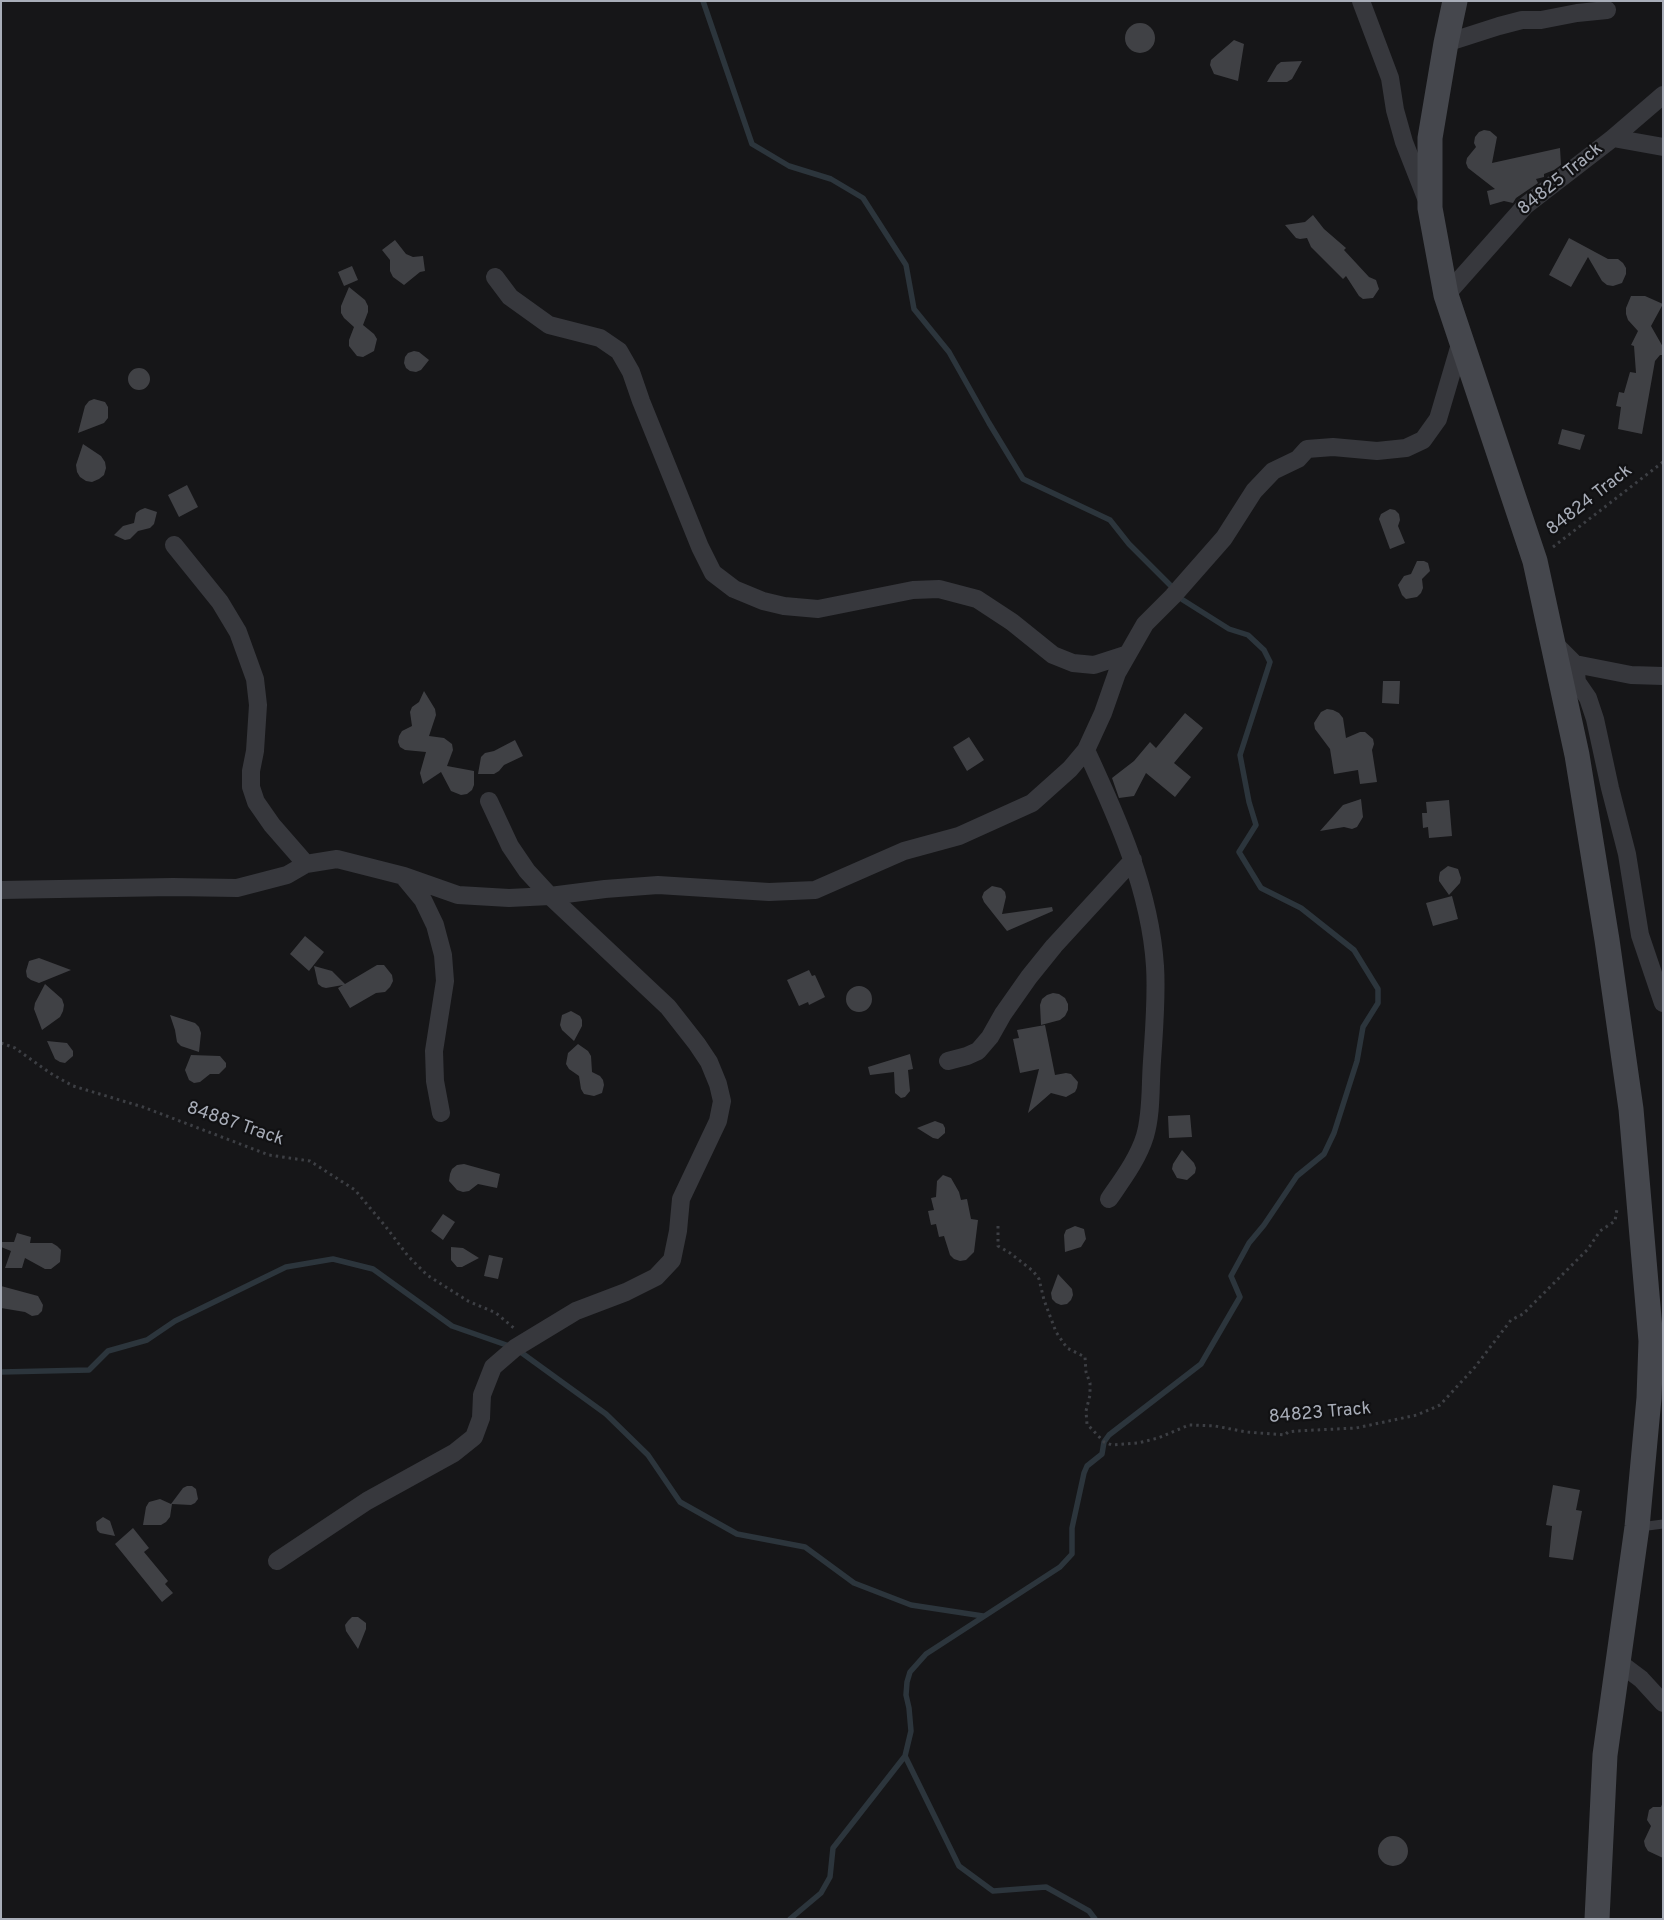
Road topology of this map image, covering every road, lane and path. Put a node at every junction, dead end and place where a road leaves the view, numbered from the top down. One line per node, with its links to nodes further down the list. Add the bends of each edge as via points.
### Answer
1 (1361, 1): 8 (street, via 1390,78 1404,142)
2 (1455, 1): 4 (street)
3 (1607, 10): 4 (street, via 1522,20)
4 (1446, 43): 8 (street, via 1430,138)
5 (1663, 95): 6 (street, 84825 Track)
6 (1613, 138): 7 (street); 10 (street, 84825 Track, via 1525,206)
7 (1663, 147)
8 (1430, 208): 10 (street)
9 (495, 277): 16 (street, via 510,297 549,325 600,338 619,351 631,372 700,547 713,573 734,589 784,606 818,609 913,590 940,589 977,599 1054,655 1074,664 1094,665)
10 (1446, 294): 11 (street)
11 (1461, 341): 14 (street); 16 (street, via 1438,419 1423,440 1406,448 1377,451 1333,447 1307,450 1298,459 1273,472 1254,491 1224,538 1144,624)
12 (1663, 462): 14 (path, 84824 Track)
13 (174, 544): 22 (street, via 220,602 238,632 255,679 258,705 251,788 256,802 272,825)
14 (1535, 561): 15 (street)
15 (1552, 640): 17 (street); 30 (street, via 1577,755 1608,940 1631,1109)
16 (1128, 654): 19 (street)
17 (1574, 664): 18 (street, via 1631,675); 26 (street, via 1577,682 1588,698 1595,719 1627,854 1640,935)
18 (1663, 676)
19 (1086, 750): 21 (street); 25 (street, via 1032,803 959,836 904,851 815,890 769,892 658,885)
20 (490, 801): 25 (street, via 510,846)
21 (1133, 860): 28 (street, via 1054,946 978,1051); 31 (street, via 1147,908 1155,966 1150,1112 1144,1138 1131,1166)
22 (306, 864): 23 (street, via 337,859); 24 (street, via 287,874 237,888)
23 (404, 876): 25 (street, via 458,895); 29 (street, via 424,900 443,955 445,981 434,1051)
24 (1, 890)
25 (550, 896): 33 (street, via 668,1007 708,1062 722,1101 718,1121 681,1199 672,1260 656,1276 626,1292 576,1311)
26 (1663, 1003)
27 (1, 1043): 33 (path, 84887 Track, via 15,1048 73,1086 143,1107 269,1155 310,1161 355,1190 427,1276 468,1301 496,1313)
28 (948, 1061)
29 (441, 1113)
30 (1637, 1189): 32 (path, 84823 Track, via 1625,1190 1615,1220 1600,1231 1588,1249 1523,1314 1511,1320 1475,1367 1440,1405 1417,1415 1356,1428 1296,1431 1285,1435 1189,1425 1158,1438 1129,1444 1104,1442 1087,1424 1090,1383 1085,1357 1067,1348 1056,1332 1039,1279 1033,1271 998,1246); 35 (street, via 1651,1341)
31 (1109, 1199)
32 (998, 1226)
33 (529, 1340): 36 (street, via 493,1367 482,1395 482,1418 474,1437 454,1453 367,1501)
34 (1663, 1524): 35 (lane)
35 (1637, 1527): 37 (street)
36 (277, 1561)
37 (1617, 1661): 38 (street, via 1641,1679); 39 (street, via 1605,1755)
38 (1663, 1703)
39 (1597, 1919)

